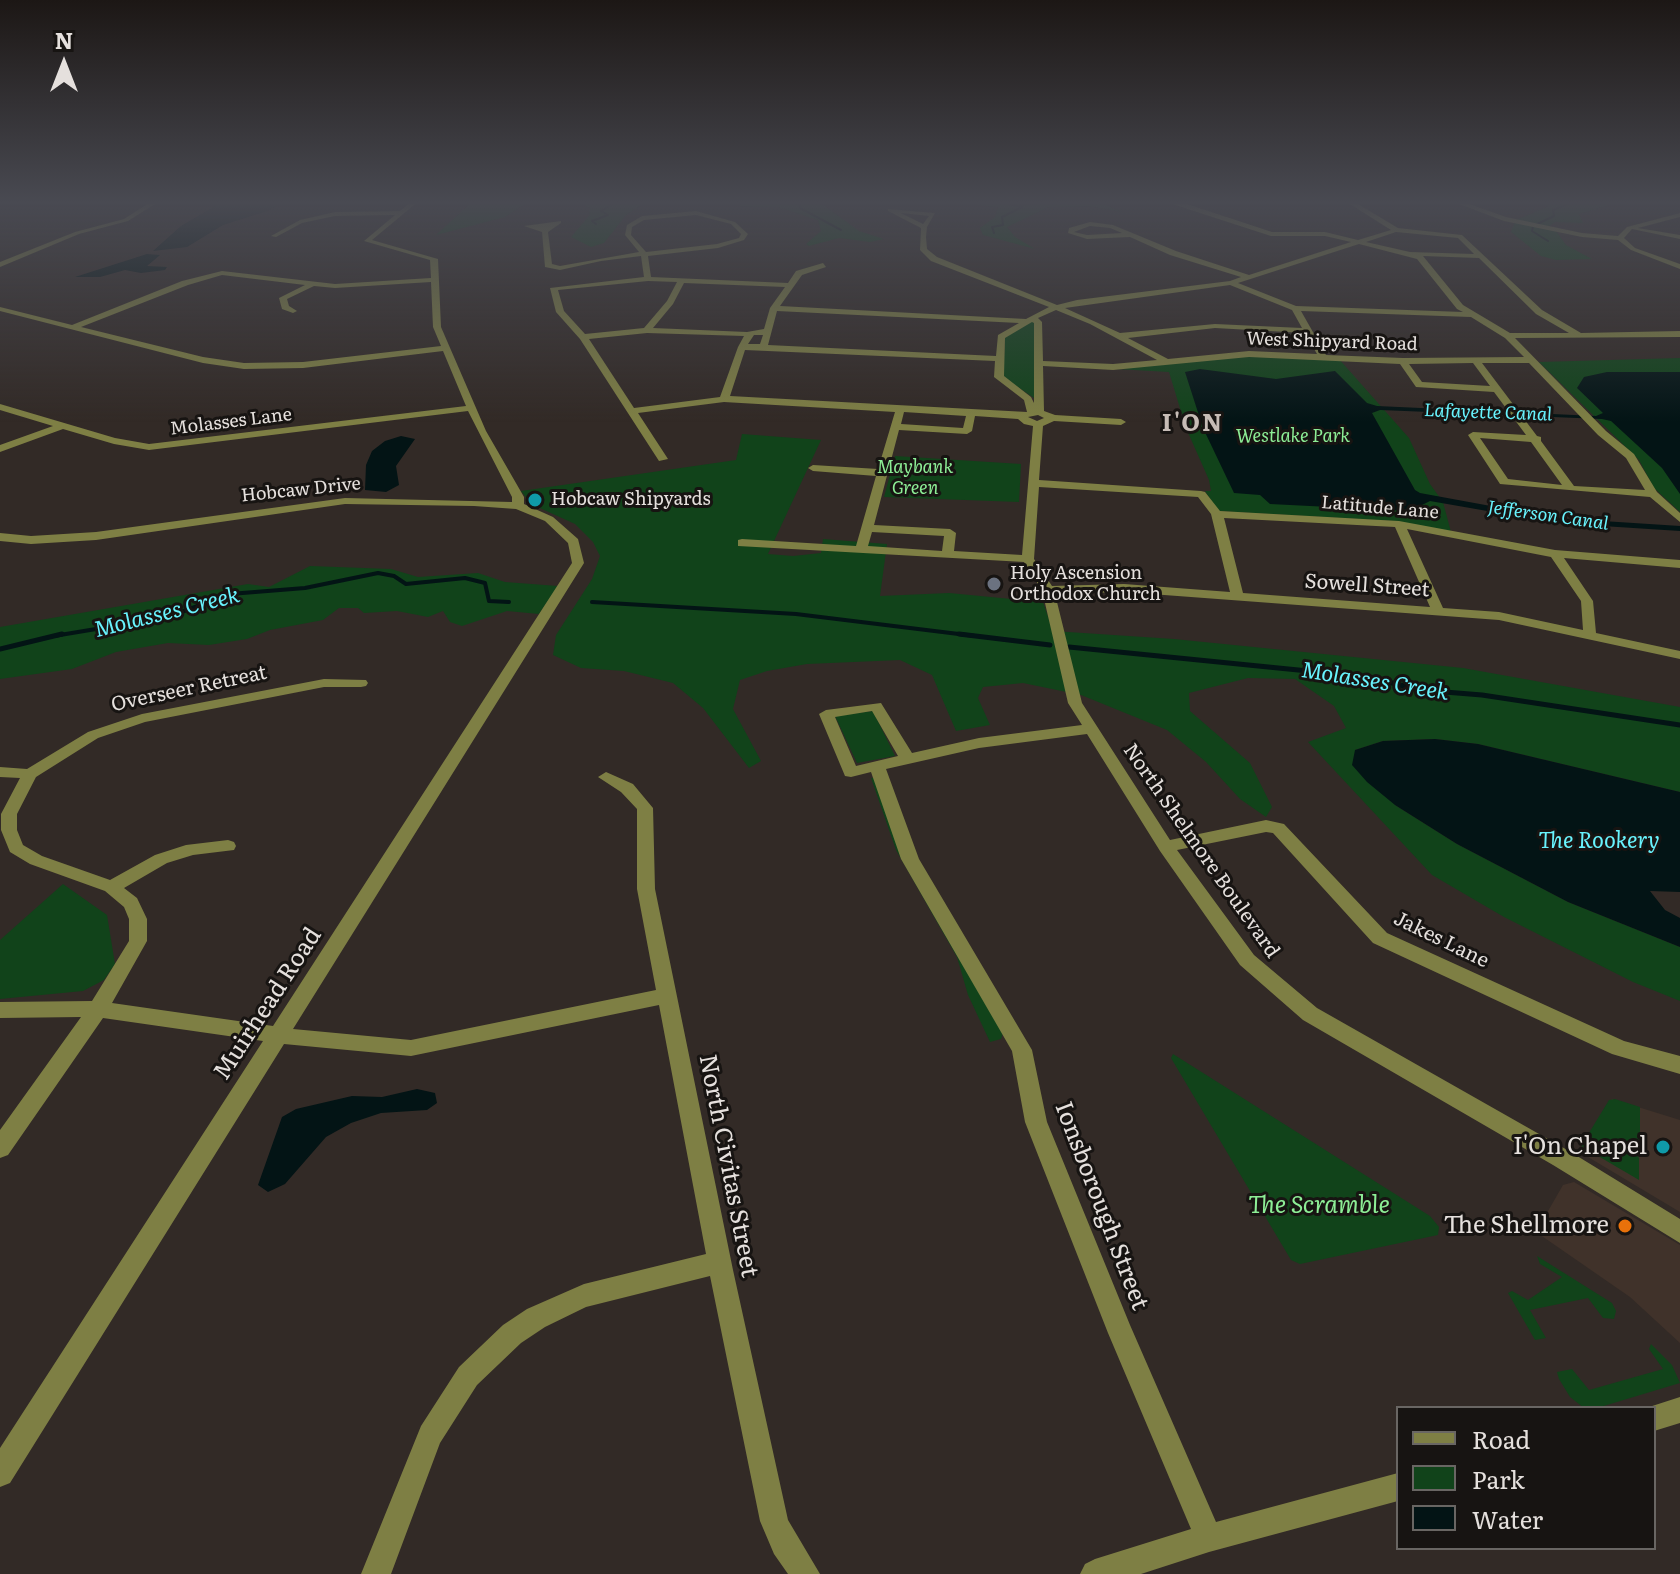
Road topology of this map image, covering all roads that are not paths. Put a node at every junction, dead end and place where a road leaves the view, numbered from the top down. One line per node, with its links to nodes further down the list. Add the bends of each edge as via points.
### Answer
1 (219, 274): 25 (street)
2 (250, 274): 16 (street)
3 (434, 274): 13 (street)
4 (647, 274): 12 (street)
5 (798, 274): 17 (street)
6 (973, 274): 18 (street)
7 (1241, 274): 11 (street)
8 (1256, 274): 11 (street)
9 (1434, 274): 23 (street, via 1460,307)
10 (1499, 274): 31 (street, via 1539,312)
11 (1248, 277): 15 (street)
12 (648, 279): 14 (street); 34 (street, via 554,288 560,312)
13 (435, 280): 16 (street); 37 (street, via 437,327)
14 (682, 280): 17 (street); 26 (street)
15 (1231, 283): 18 (street); 20 (street)
16 (314, 284): 22 (street, via 283,298)
17 (789, 285): 19 (street)
18 (1054, 307): 24 (street); 32 (street)
19 (774, 308): 24 (street); 28 (street)
20 (1295, 308): 23 (street); 27 (street)
21 (0, 309): 25 (street)
22 (293, 311)
23 (1477, 315): 33 (street)
24 (1030, 320): 39 (street, via 1001,337); 44 (street, via 1038,322)
25 (73, 327): 37 (street, via 244,366 303,365)
26 (647, 330): 29 (street); 34 (street)
27 (1308, 331): 32 (street, via 1215,326); 38 (street)
28 (768, 332): 29 (street); 36 (street)
29 (747, 334): 35 (street)
30 (1680, 334): 31 (street)
31 (1579, 335): 33 (street)
32 (1119, 336): 41 (street)
33 (1508, 336): 40 (street)
34 (583, 337): 50 (street)
35 (742, 347): 36 (street); 46 (street)
36 (763, 347): 39 (street)
37 (445, 348): 48 (street)
38 (1323, 357): 41 (street, West Shipyard Road, via 1249,354); 42 (street, West Shipyard Road)
39 (1000, 359): 52 (street, via 999,377 1028,399)
40 (1529, 360): 43 (street, West Shipyard Road); 63 (street, via 1630,456)
41 (1166, 361): 44 (street, West Shipyard Road, via 1108,367)
42 (1403, 361): 43 (street, West Shipyard Road); 45 (street, via 1419,385)
43 (1476, 361): 45 (street)
44 (1039, 363): 52 (street)
45 (1494, 389): 56 (street)
46 (724, 399): 49 (street); 50 (street)
47 (0, 407): 54 (street, Molasses Lane)
48 (471, 408): 54 (street, Molasses Lane, via 168,446 132,446); 64 (street)
49 (900, 410): 51 (street); 55 (street)
50 (634, 411): 58 (street)
51 (971, 414): 52 (street); 55 (street, via 967,431)
52 (1037, 416): 53 (street); 61 (street)
53 (1121, 422)
54 (64, 425): 57 (street)
55 (895, 427): 60 (street)
56 (1537, 439): 62 (street); 62 (street, via 1473,435 1504,482)
57 (0, 449)
58 (663, 459)
59 (813, 468): 60 (street)
60 (883, 473): 68 (street)
61 (1034, 483): 65 (street, via 1201,494); 74 (street)
62 (1571, 489): 63 (street)
63 (1653, 494): 66 (street)
64 (518, 506): 69 (street, Hobcaw Drive, via 345,501 96,536); 75 (street, Hobcaw Drive, via 566,531)
65 (1217, 514): 67 (street, Latitude Lane); 78 (street)
66 (1680, 519)
67 (1399, 524): 72 (street, Latitude Lane); 79 (street)
68 (868, 528): 71 (street); 73 (street, via 950,533)
69 (0, 537)
70 (742, 543): 71 (street)
71 (861, 551): 73 (street)
72 (1555, 554): 76 (street, Latitude Lane); 80 (street, via 1587,601)
73 (948, 555): 74 (street)
74 (1028, 559): 77 (street, North Shelmore Boulevard)
75 (578, 563): 95 (street, Muirhead Road)
76 (1680, 564)
77 (1048, 590): 78 (street, Sowell Street, via 1124,588); 83 (street, North Shelmore Boulevard, via 1075,703)
78 (1238, 597): 79 (street, Sowell Street)
79 (1438, 611): 80 (street, Sowell Street, via 1499,616)
80 (1590, 637): 81 (street, Sowell Street)
81 (1680, 655)
82 (361, 683): 87 (street, Overseer Retreat, via 324,683 142,718 93,735)
83 (1088, 729): 84 (street); 90 (street, North Shelmore Boulevard)
84 (907, 758): 85 (street); 85 (street, via 880,709 867,705 829,712 825,716 851,772)
85 (877, 767): 104 (street, Ionsborough Street, via 910,859 1022,1050 1036,1122)
86 (0, 772): 87 (street)
87 (30, 774): 91 (street, via 9,814 16,848)
88 (606, 777): 92 (street, North Civitas Street, via 627,788 645,808 646,889)
89 (228, 846): 91 (street, via 161,859)
90 (1166, 847): 96 (street, Jakes Lane, via 1278,828 1380,938 1619,1048); 98 (street, North Shelmore Boulevard, via 1247,960 1310,1014)
91 (111, 887): 93 (street, via 131,903 138,941)
92 (668, 995): 95 (street, via 411,1048); 99 (street, North Civitas Street)
93 (98, 1009): 94 (street); 95 (street); 97 (street)
94 (0, 1010)
95 (278, 1035): 102 (street, Muirhead Road)
96 (1680, 1065)
97 (0, 1148)
98 (1680, 1232)
99 (719, 1262): 105 (street, via 584,1296 512,1334 468,1376 430,1435); 106 (street, North Civitas Street, via 774,1521)
100 (1680, 1410): 101 (street)
101 (1656, 1417)
102 (0, 1473)
103 (1396, 1488): 104 (street)
104 (1209, 1538): 107 (street)
105 (376, 1574)
106 (805, 1574)
107 (1095, 1574)

